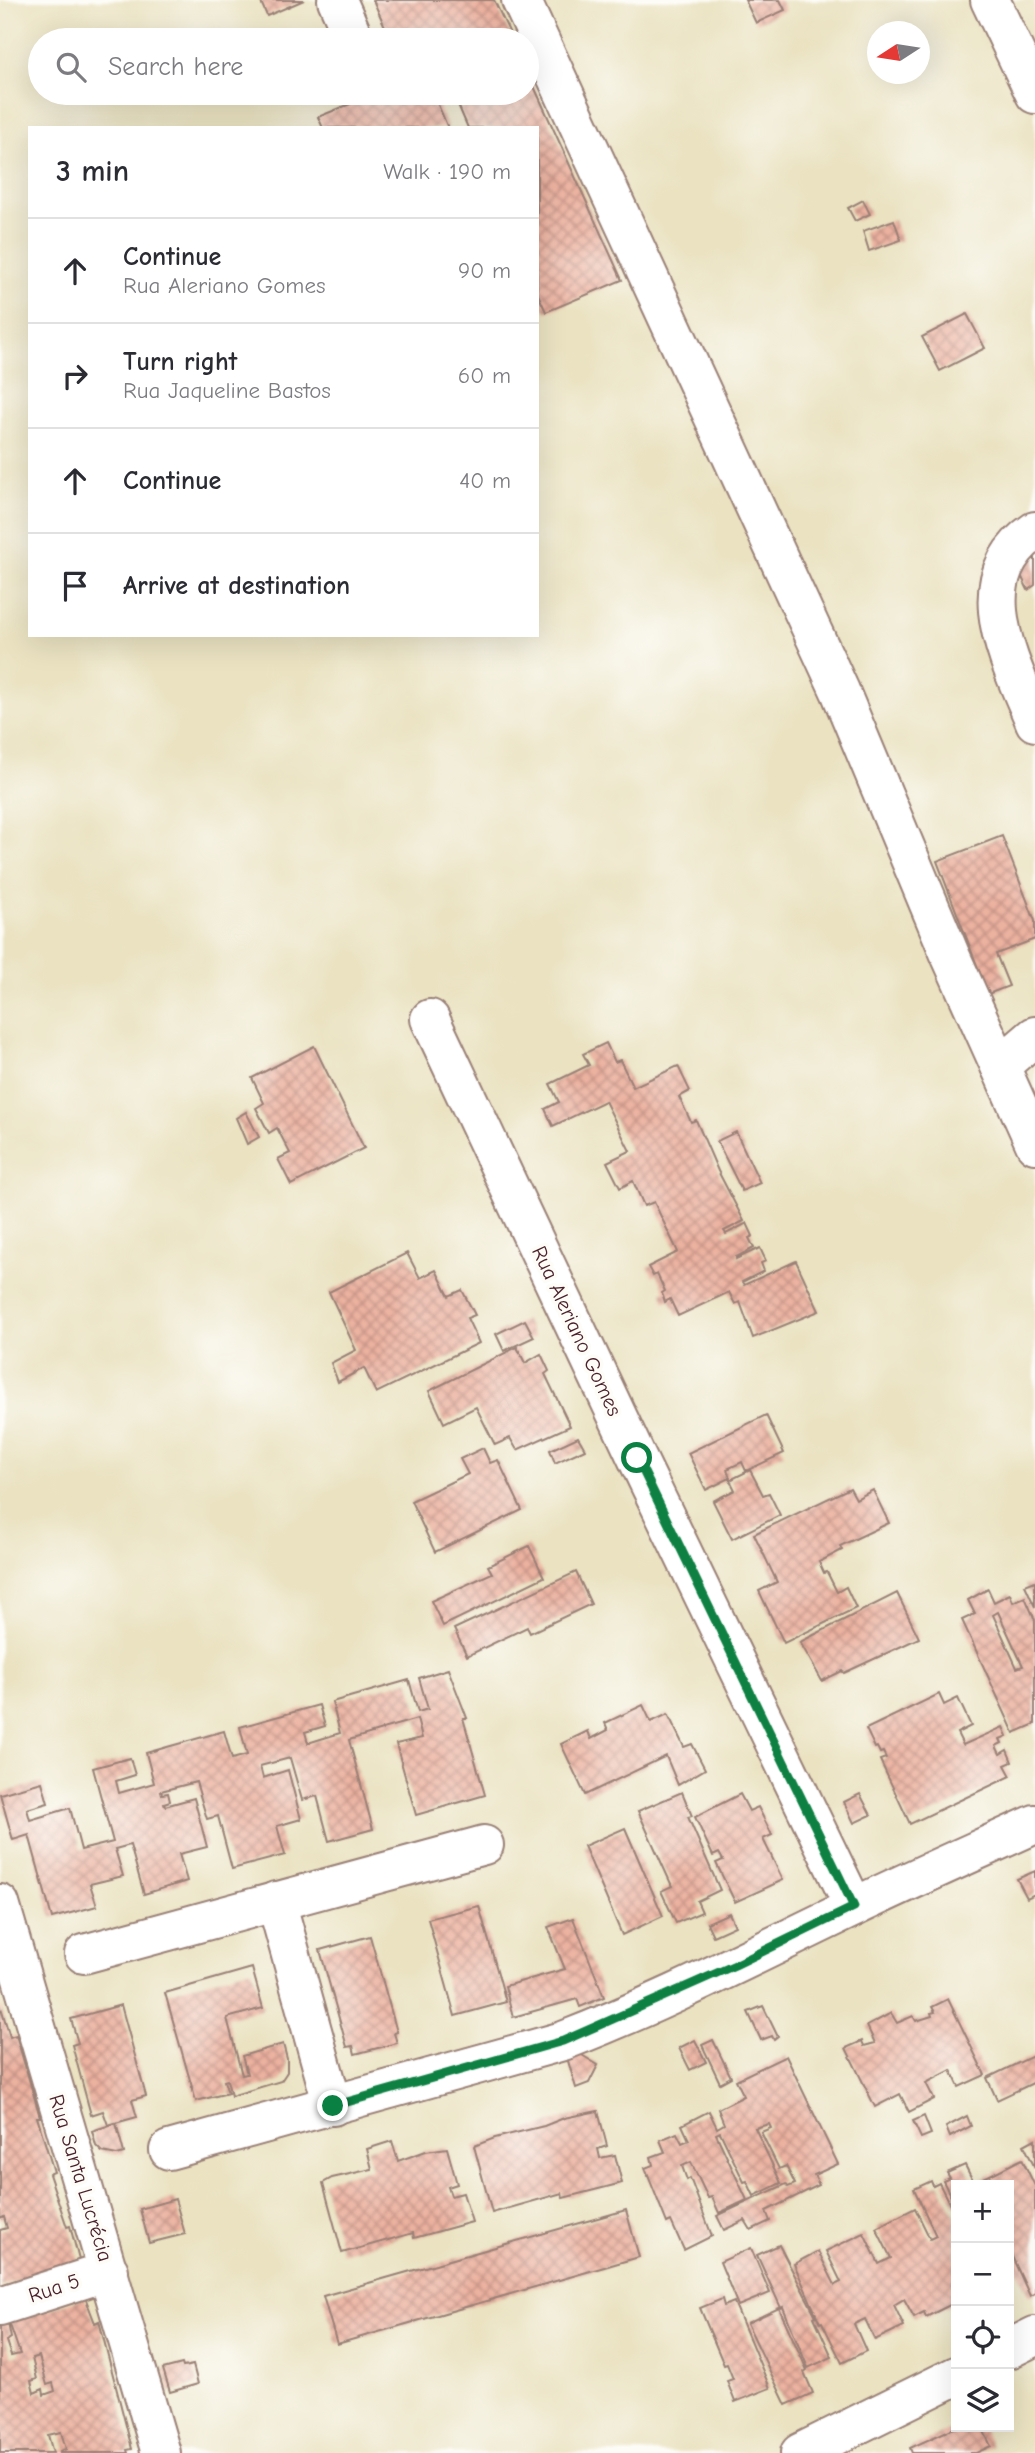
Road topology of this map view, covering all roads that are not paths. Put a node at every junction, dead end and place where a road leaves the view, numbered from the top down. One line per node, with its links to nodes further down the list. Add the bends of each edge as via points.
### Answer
1 (521, 0): 3 (street)
2 (990, 0): 5 (street)
3 (534, 28)
4 (539, 39): 10 (street, via 840,691)
5 (1035, 94)
6 (1035, 531): 7 (street, via 1000,573 996,609 1004,644)
7 (1035, 722)
8 (430, 1019): 15 (street, Rua Aleriano Gomes)
9 (1035, 1035): 10 (street)
10 (1000, 1066): 11 (street)
11 (1035, 1144)
12 (1035, 1824): 15 (street)
13 (484, 1845): 14 (street)
14 (276, 1901): 17 (street); 18 (street)
15 (854, 1907): 18 (street, via 563,2041)
16 (1, 1915): 20 (street, Rua Santa Lucrécia)
17 (83, 1954)
18 (333, 2106): 19 (street)
19 (169, 2150)
20 (109, 2271): 21 (street, Rua 5); 25 (street, Rua Santa Lucrécia)
21 (0, 2306)
22 (1035, 2336): 23 (street)
23 (1014, 2346)
24 (951, 2378): 26 (street)
25 (161, 2453)
26 (800, 2453)

